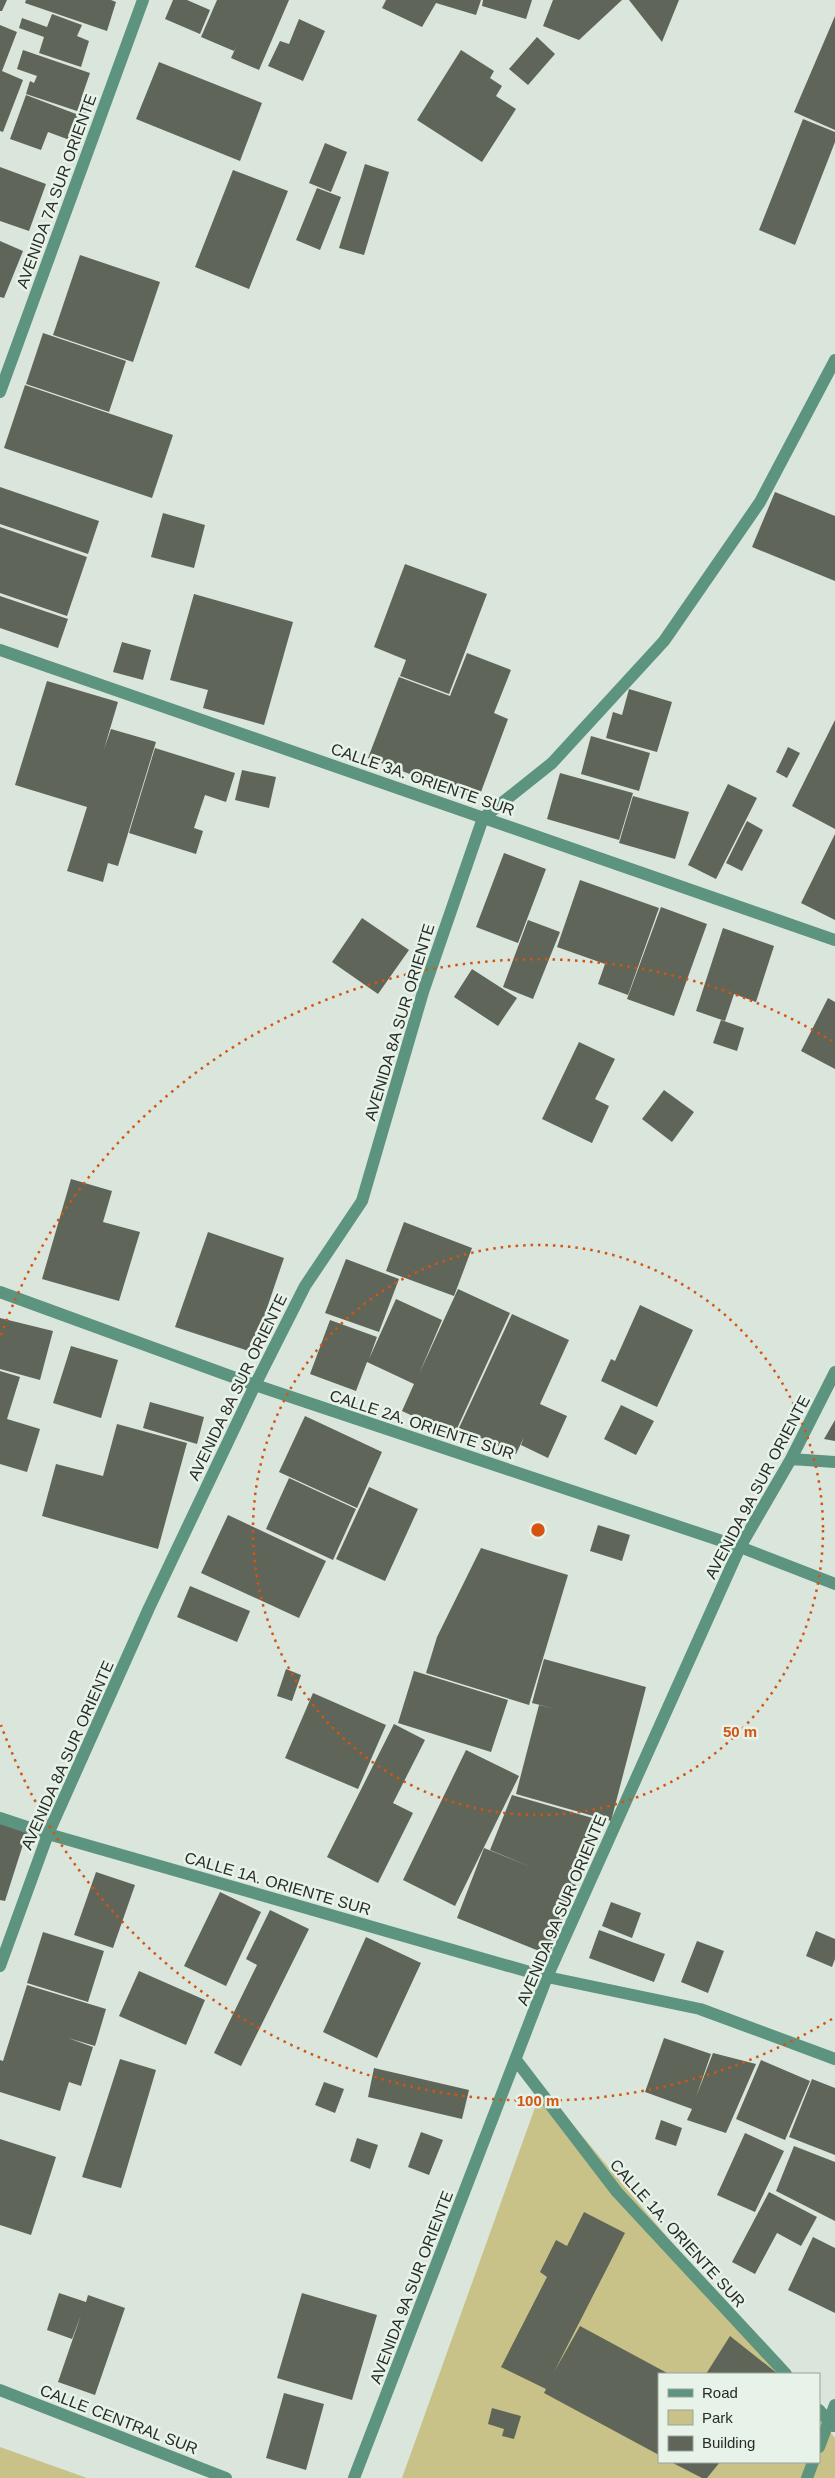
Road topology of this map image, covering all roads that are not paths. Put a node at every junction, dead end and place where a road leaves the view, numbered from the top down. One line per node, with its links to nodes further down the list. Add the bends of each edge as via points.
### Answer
1 (143, 0): 3 (street, AVENIDA 7A SUR ORIENTE)
2 (835, 360): 5 (street, via 760,502 664,641 552,763)
3 (0, 392)
4 (0, 650): 5 (street, CALLE 3A. ORIENTE SUR)
5 (483, 818): 6 (street, CALLE 3A. ORIENTE SUR); 9 (street, AVENIDA 8A SUR ORIENTE, via 424,992 362,1201 305,1286)
6 (835, 940)
7 (0, 1292): 9 (street, CALLE 2A. ORIENTE SUR)
8 (835, 1372): 10 (street, AVENIDA 9A SUR ORIENTE)
9 (255, 1385): 12 (street, CALLE 2A. ORIENTE SUR); 15 (street, AVENIDA 8A SUR ORIENTE, via 149,1608)
10 (791, 1459): 11 (street); 12 (street, AVENIDA 9A SUR ORIENTE)
11 (835, 1462)
12 (740, 1547): 13 (street, CALLE 2A. ORIENTE SUR); 17 (street, AVENIDA 9A SUR ORIENTE)
13 (835, 1584)
14 (0, 1818): 15 (street, CALLE 1A. ORIENTE SUR)
15 (48, 1834): 16 (street, AVENIDA 8A SUR ORIENTE); 17 (street, CALLE 1A. ORIENTE SUR)
16 (0, 1966)
17 (547, 1977): 18 (street, CALLE 1A. ORIENTE SUR, via 700,2009); 19 (street, AVENIDA 9A SUR ORIENTE)
18 (835, 2059)
19 (516, 2060): 20 (street, CALLE 1A. ORIENTE SUR, via 616,2192); 28 (street, AVENIDA 9A SUR ORIENTE)
20 (785, 2373)
21 (0, 2390): 27 (street, CALLE CENTRAL SUR)
22 (835, 2405): 24 (street)
23 (820, 2411): 24 (street)
24 (832, 2424): 25 (street)
25 (820, 2445)
26 (813, 2463): 29 (street)
27 (226, 2478)
28 (354, 2478)
29 (806, 2478)

